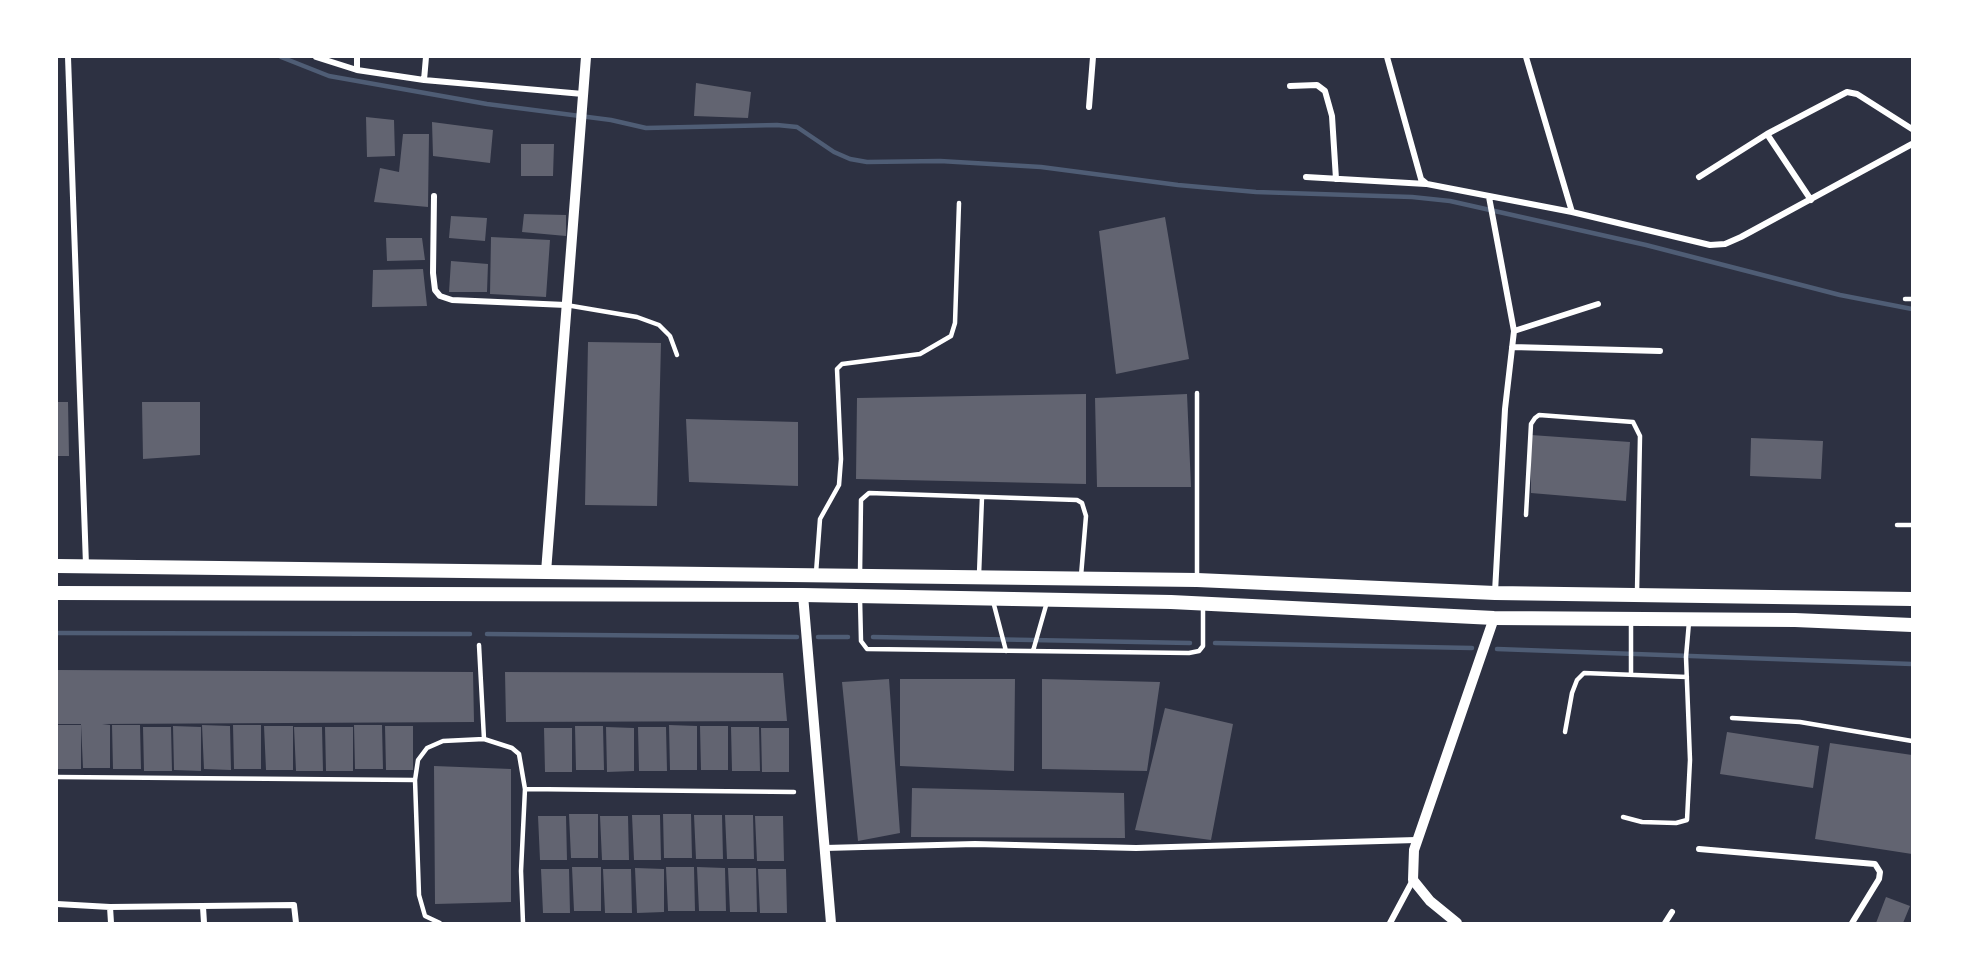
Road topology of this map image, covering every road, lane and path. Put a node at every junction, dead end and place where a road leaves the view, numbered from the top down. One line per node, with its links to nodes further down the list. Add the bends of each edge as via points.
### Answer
1 (68, 57): 39 (street)
2 (316, 57): 9 (street)
3 (357, 57): 9 (street)
4 (426, 57): 10 (street)
5 (586, 57): 12 (street)
6 (1093, 57): 13 (street)
7 (1387, 57): 20 (street, via 1422,179)
8 (1526, 57): 25 (street)
9 (357, 70): 10 (street)
10 (424, 80): 12 (street)
11 (1290, 86): 19 (street, via 1317,85 1325,91 1332,116)
12 (583, 97): 29 (street)
13 (1089, 107)
14 (1912, 129): 15 (street, via 1850,92)
15 (1767, 134): 18 (street); 23 (street)
16 (1912, 144): 23 (street)
17 (1306, 177): 19 (street)
18 (1700, 177)
19 (1336, 179): 20 (street)
20 (1427, 184): 22 (street)
21 (434, 196): 29 (street, via 433,273 435,290 440,296 452,300)
22 (1489, 197): 25 (street); 30 (street)
23 (1811, 200): 25 (street, via 1741,237 1714,245)
24 (959, 203): 42 (lane, via 955,323 951,336 920,354 842,364 837,369 839,485 820,519)
25 (1572, 212)
26 (1905, 299): 27 (lane)
27 (1912, 299)
28 (1598, 304): 30 (street)
29 (566, 305): 33 (lane, via 637,317 658,325 670,336); 41 (street)
30 (1515, 331): 31 (street)
31 (1512, 347): 32 (street); 48 (street)
32 (1660, 351)
33 (676, 355)
34 (1197, 393): 46 (lane)
35 (982, 497): 43 (lane, via 866,494 861,500); 44 (lane); 45 (lane, via 1082,503 1086,516)
36 (1526, 515): 49 (lane, via 1531,424 1535,417 1633,422 1640,436)
37 (1897, 525): 38 (lane)
38 (1912, 525)
39 (86, 565): 40 (main road); 41 (main road)
40 (57, 566)
41 (546, 572): 42 (main road)
42 (816, 575): 43 (main road)
43 (860, 576): 44 (main road)
44 (979, 576): 45 (main road)
45 (1081, 579): 46 (main road)
46 (1197, 580): 48 (main road)
47 (57, 592): 50 (main road)
48 (1495, 593): 49 (main road)
49 (1637, 594): 54 (main road)
50 (803, 595): 51 (main road); 75 (street)
51 (860, 596): 52 (main road); 61 (lane, via 861,641 867,649)
52 (992, 598): 53 (main road); 61 (lane)
53 (1048, 599): 55 (main road); 62 (lane)
54 (1912, 599)
55 (1203, 603): 56 (main road); 62 (lane, via 1203,646 1194,652)
56 (1494, 618): 57 (main road); 74 (street)
57 (1631, 619): 58 (main road); 63 (lane)
58 (1689, 619): 59 (main road); 64 (lane)
59 (1912, 625)
60 (479, 645): 67 (lane)
61 (1005, 648): 62 (lane)
62 (1034, 649)
63 (1631, 675): 64 (lane); 66 (lane, via 1584,673 1572,693)
64 (1687, 677): 73 (lane, via 1687,820 1642,822)
65 (1732, 718): 68 (lane, via 1800,722)
66 (1565, 732)
67 (484, 739): 70 (lane, via 443,741 427,748 418,760); 71 (lane, via 519,754)
68 (1912, 741)
69 (57, 777): 70 (lane)
70 (415, 780): 85 (lane, via 419,895 425,916)
71 (525, 789): 72 (lane); 86 (lane)
72 (794, 792)
73 (1623, 817)
74 (1416, 840): 75 (street, via 1136,848 975,844); 77 (street)
75 (825, 848): 87 (street)
76 (1699, 849): 91 (street, via 1875,864 1879,879)
77 (1413, 880): 88 (street); 89 (street, via 1430,902)
78 (57, 904): 79 (street)
79 (110, 907): 80 (street); 82 (street)
80 (203, 907): 83 (street); 84 (street, via 294,906)
81 (1672, 912): 90 (street)
82 (111, 923)
83 (204, 923)
84 (296, 923)
85 (440, 923)
86 (523, 923)
87 (831, 923)
88 (1390, 923)
89 (1457, 923)
90 (1665, 923)
91 (1852, 923)

